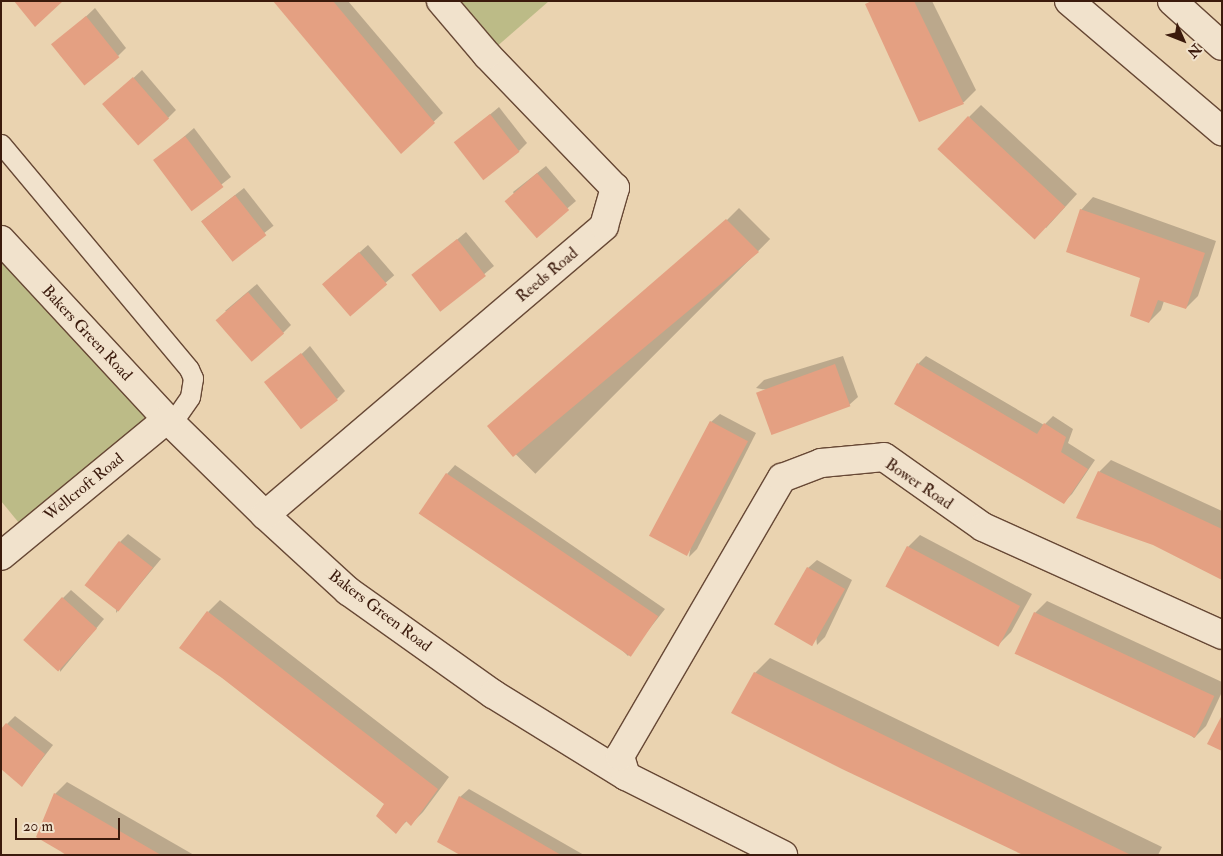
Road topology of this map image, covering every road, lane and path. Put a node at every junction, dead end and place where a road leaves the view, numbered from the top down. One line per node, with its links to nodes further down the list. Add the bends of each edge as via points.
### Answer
1 (441, 1): 9 (street, Reeds Road, via 487,55 615,188 604,226)
2 (1069, 1): 5 (street)
3 (1172, 1): 4 (street)
4 (1222, 46)
5 (1218, 121)
6 (1, 144): 8 (lane, via 189,369 193,378 190,397)
7 (1, 240): 8 (street, Bakers Green Road)
8 (169, 421): 9 (street, Bakers Green Road); 10 (street, Wellcroft Road)
9 (265, 515): 12 (street, Bakers Green Road, via 348,591 493,694)
10 (1, 556)
11 (1222, 635): 12 (street, Bower Road, via 983,527 884,458 821,463 782,478 620,756)
12 (626, 776): 13 (street, Bakers Green Road)
13 (783, 855)

